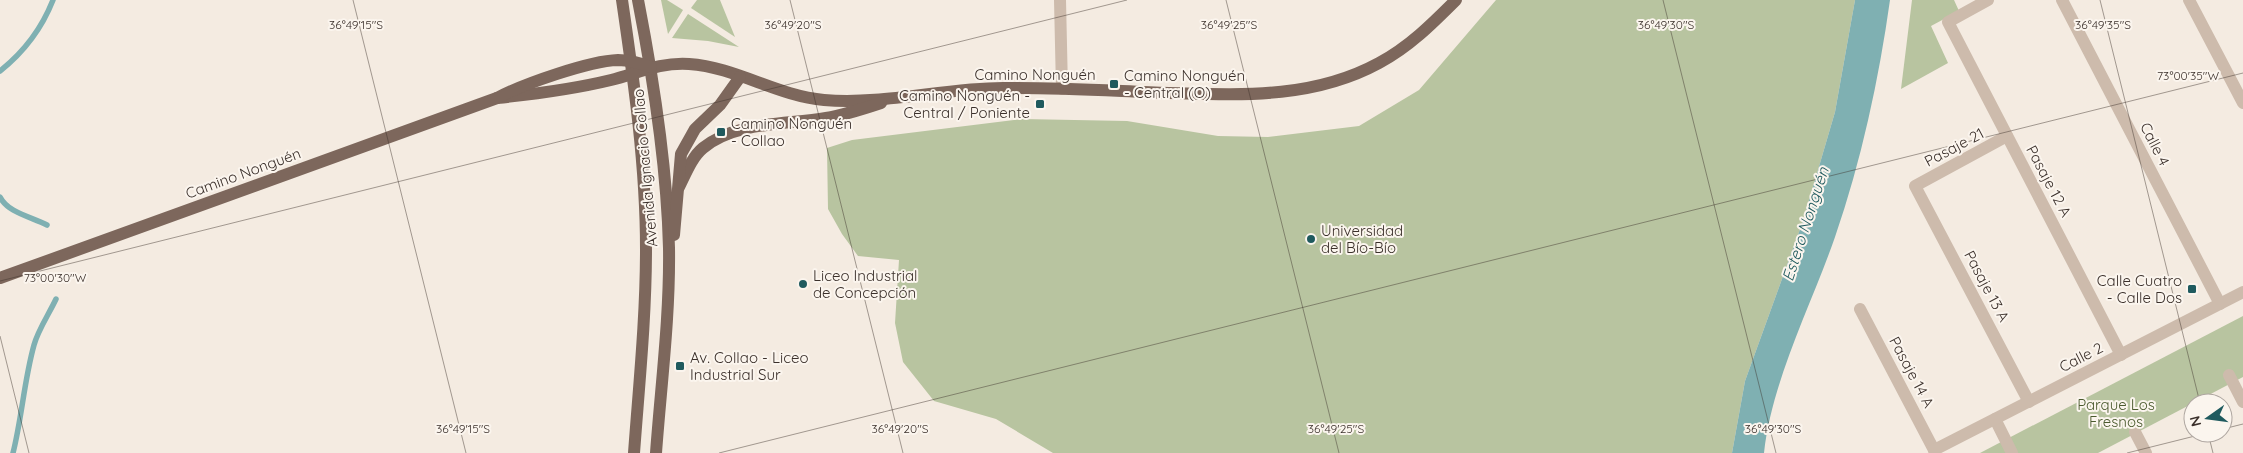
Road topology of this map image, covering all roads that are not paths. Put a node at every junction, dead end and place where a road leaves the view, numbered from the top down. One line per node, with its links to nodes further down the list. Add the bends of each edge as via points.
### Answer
1 (622, 0): 8 (main road, Avenida Ignacio Collao)
2 (638, 0): 9 (main road, Avenida Ignacio Collao)
3 (1060, 0): 11 (street)
4 (1456, 0): 11 (main road, Camino Nonguén, via 1396,54 1361,72 1318,86 1264,95)
5 (1988, 0): 15 (street, Pasaje 12 A, via 1948,22)
6 (2062, 0): 21 (street, Calle 4)
7 (2189, 0): 14 (street)
8 (632, 67): 9 (main road, Camino Nonguén); 12 (main road, Camino Nonguén, via 611,80); 12 (main road, Camino Nonguén, via 607,60 525,85); 30 (main road, Avenida Ignacio Collao, via 646,249)
9 (651, 67): 10 (main road, Camino Nonguén, via 689,64); 18 (main road, Avenida Ignacio Collao, via 665,175)
10 (740, 77): 13 (main road, Camino Nonguén, via 794,95 823,100); 17 (main road, via 720,106 686,142 679,166)
11 (1062, 89): 13 (main road, Camino Nonguén, via 993,88)
12 (498, 98): 19 (main road, Camino Nonguén)
13 (896, 98): 17 (main road, via 827,118 754,127 723,136 696,156)
14 (2243, 103)
15 (2008, 136): 16 (street, Pasaje 21); 23 (street, Pasaje 12 A)
16 (1916, 186): 25 (street, Pasaje 13 A)
17 (679, 187): 18 (main road, via 676,228)
18 (669, 250): 31 (main road, Avenida Ignacio Collao)
19 (0, 278)
20 (2243, 292): 21 (street, Calle 2)
21 (2220, 304): 23 (street, Calle 2)
22 (1860, 309): 29 (street, Pasaje 14 A)
23 (2121, 354): 25 (street, Calle 2)
24 (2229, 375): 26 (street)
25 (2029, 402): 27 (street, Calle 2)
26 (2243, 402)
27 (1995, 419): 29 (street, Calle 2); 32 (street)
28 (2135, 432): 33 (street)
29 (1934, 452)
30 (634, 453)
31 (656, 453)
32 (2012, 453)
33 (2146, 453)

